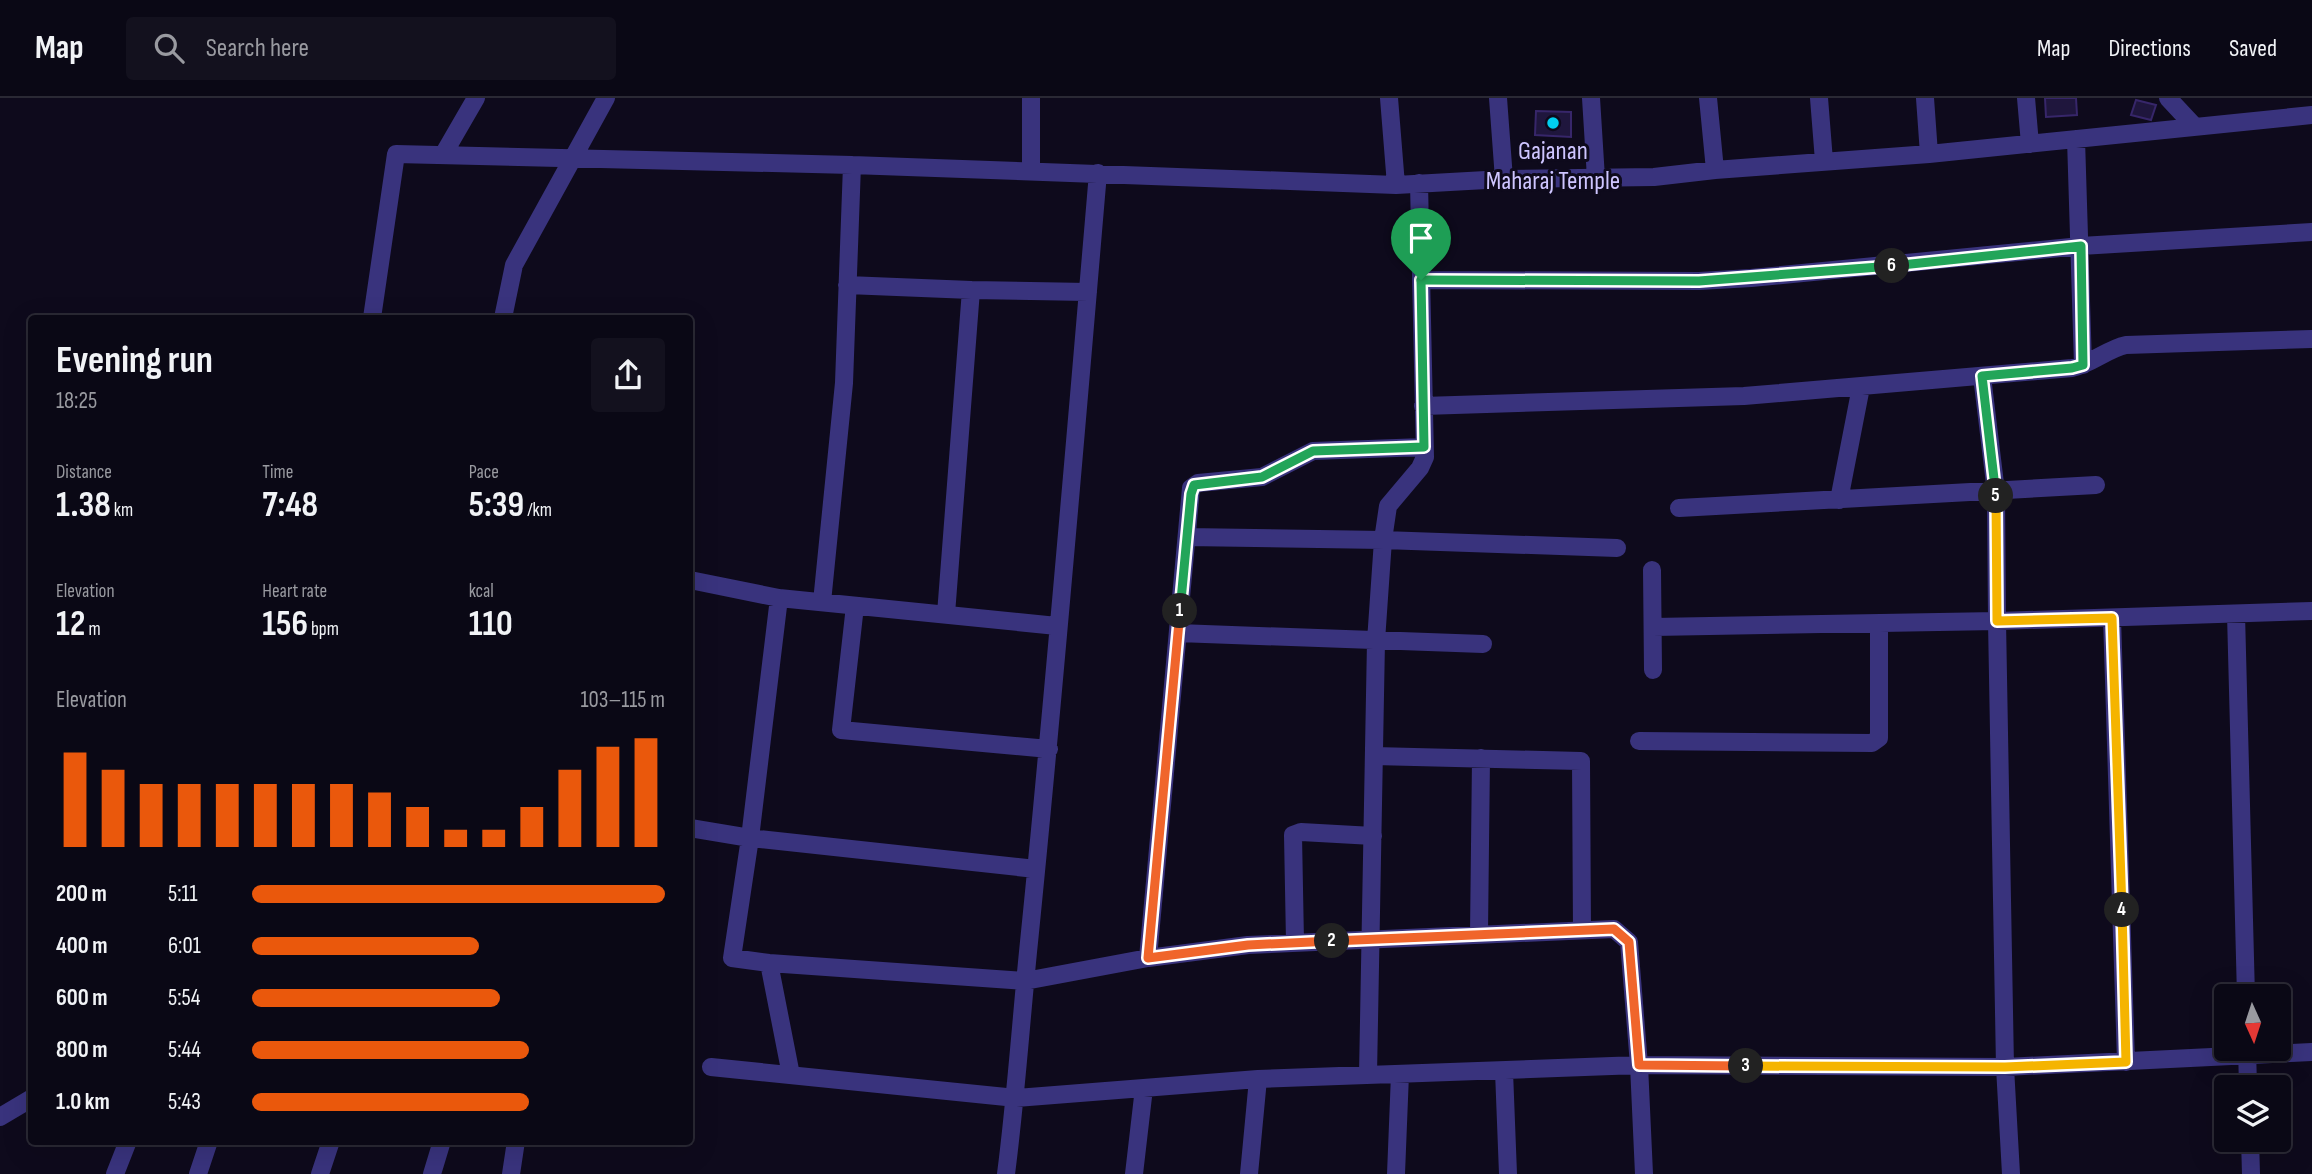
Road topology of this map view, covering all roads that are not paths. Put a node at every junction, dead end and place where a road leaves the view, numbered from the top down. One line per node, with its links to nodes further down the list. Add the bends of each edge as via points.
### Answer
1 (476, 98): 17 (street)
2 (606, 98): 18 (street)
3 (1389, 98): 27 (street)
4 (1498, 98): 25 (street)
5 (1591, 98): 24 (street)
6 (1708, 98): 21 (street)
7 (1819, 98): 19 (street)
8 (1925, 98): 16 (street)
9 (2026, 98): 15 (street)
10 (2168, 98): 13 (street)
11 (1034, 102): 22 (street)
12 (2312, 115): 13 (street)
13 (2195, 127): 14 (street)
14 (2076, 139): 15 (street); 29 (street)
15 (2030, 144): 16 (street)
16 (1929, 154): 19 (street)
17 (443, 155): 18 (street); 34 (street, via 396,154)
18 (573, 157): 20 (street); 35 (street, via 514,265)
19 (1824, 161): 21 (street)
20 (852, 165): 22 (street); 31 (street)
21 (1715, 170): 24 (street)
22 (1031, 171): 23 (street)
23 (1098, 173): 27 (street); 33 (street)
24 (1596, 178): 25 (street)
25 (1504, 180): 26 (street)
26 (1419, 183): 27 (street); 30 (street)
27 (1396, 185)
28 (2312, 232): 29 (street)
29 (2081, 246): 30 (street, via 1699,281); 37 (street)
30 (1421, 280): 40 (street)
31 (847, 285): 32 (street); 52 (street, via 844,383)
32 (971, 290): 33 (street); 55 (street)
33 (1088, 292): 60 (street)
34 (372, 315)
35 (504, 315)
36 (2312, 339): 37 (street, via 2126,345)
37 (2083, 365): 38 (street)
38 (1982, 376): 39 (street); 43 (street)
39 (1861, 387): 40 (street, via 1744,396); 44 (street)
40 (1423, 406): 41 (street)
41 (1424, 447): 46 (street, via 1313,451 1262,477 1198,482 1191,488); 47 (street, via 1420,468 1388,506)
42 (2096, 485): 43 (street)
43 (1996, 492): 44 (street); 58 (street)
44 (1839, 500): 45 (street)
45 (1679, 508)
46 (1186, 537): 47 (street); 62 (street)
47 (1383, 540): 48 (street); 63 (street)
48 (1617, 548)
49 (1652, 570): 61 (street)
50 (693, 581): 51 (street)
51 (779, 598): 52 (street); 72 (street)
52 (822, 602): 53 (street)
53 (855, 606): 55 (street); 67 (street, via 841,730)
54 (2312, 611): 56 (street)
55 (946, 614): 60 (street)
56 (2236, 614): 57 (street); 81 (street)
57 (2112, 618): 58 (street); 85 (street)
58 (1997, 621): 59 (street); 88 (street)
59 (1879, 623): 61 (street); 66 (street, via 1877,741)
60 (1058, 626): 67 (street)
61 (1653, 627): 65 (street)
62 (1178, 633): 63 (street); 78 (street)
63 (1376, 641): 64 (street); 68 (street)
64 (1483, 644)
65 (1653, 670)
66 (1639, 741)
67 (1049, 749): 73 (street)
68 (1374, 756): 69 (street); 71 (street)
69 (1480, 758): 74 (street, via 1581,761); 75 (street)
70 (693, 828): 72 (street)
71 (1373, 836): 76 (street); 77 (street, via 1293,835)
72 (750, 838): 73 (street); 79 (street, via 732,958)
73 (1036, 869): 80 (street)
74 (1582, 930): 75 (street); 86 (street, via 1614,929 1629,942)
75 (1479, 933): 76 (street)
76 (1371, 939): 77 (street); 92 (street)
77 (1295, 942): 78 (street)
78 (1148, 958): 80 (street)
79 (769, 963): 80 (street); 91 (street)
80 (1025, 981): 95 (street)
81 (2246, 984)
82 (2291, 1052): 83 (street)
83 (2312, 1052)
84 (2214, 1055): 85 (street)
85 (2126, 1062): 88 (street)
86 (1639, 1065): 88 (street); 89 (street); 114 (street)
87 (711, 1067): 91 (street)
88 (2005, 1067): 115 (street)
89 (1504, 1071): 90 (street); 113 (street)
90 (1400, 1074): 92 (street); 112 (street)
91 (791, 1075): 95 (street)
92 (1368, 1075): 93 (street)
93 (1258, 1079): 94 (street); 111 (street)
94 (1144, 1088): 95 (street); 110 (street)
95 (1016, 1098): 109 (street)
96 (28, 1100): 97 (street)
97 (0, 1117)
98 (126, 1145): 104 (street)
99 (208, 1145): 105 (street)
100 (330, 1145): 106 (street)
101 (441, 1145): 107 (street)
102 (515, 1145): 108 (street)
103 (2250, 1152): 116 (street)
104 (115, 1174)
105 (198, 1174)
106 (320, 1174)
107 (432, 1174)
108 (510, 1174)
109 (1006, 1174)
110 (1134, 1174)
111 (1248, 1174)
112 (1396, 1174)
113 (1508, 1174)
114 (1644, 1174)
115 (2011, 1174)
116 (2251, 1174)

